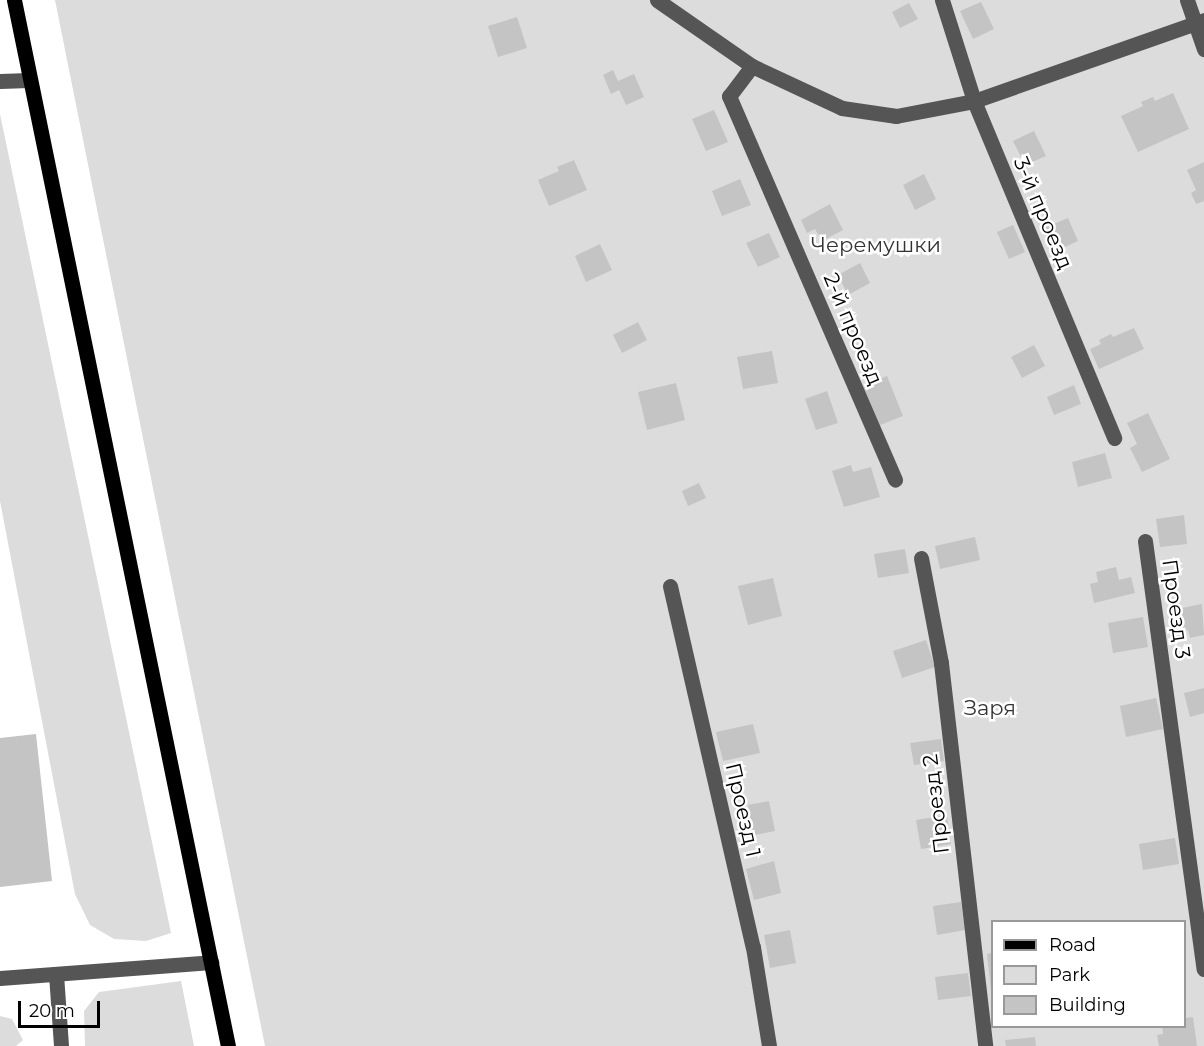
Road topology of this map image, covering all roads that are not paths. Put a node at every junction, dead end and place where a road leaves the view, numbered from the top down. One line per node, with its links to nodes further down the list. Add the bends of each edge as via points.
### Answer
1 (14, 0): 8 (main road)
2 (657, 0): 7 (street)
3 (942, 0): 10 (street, 3-й проезд)
4 (1187, 0): 5 (street)
5 (1199, 22): 6 (street); 10 (street)
6 (1204, 49)
7 (752, 66): 10 (street, via 842,108 896,116); 12 (street, 2-й проезд, via 729,96)
8 (29, 80): 9 (street); 16 (main road)
9 (0, 81)
10 (974, 101): 11 (street, 3-й проезд)
11 (1114, 438)
12 (895, 480)
13 (1145, 541): 17 (street, Проезд 3)
14 (921, 558): 23 (street, Проезд 2, via 941,663)
15 (670, 586): 22 (street, Проезд 1, via 753,947)
16 (211, 962): 18 (street); 21 (main road)
17 (1204, 969)
18 (56, 974): 19 (street); 20 (street)
19 (0, 978)
20 (61, 1046)
21 (228, 1046)
22 (769, 1046)
23 (985, 1046)

